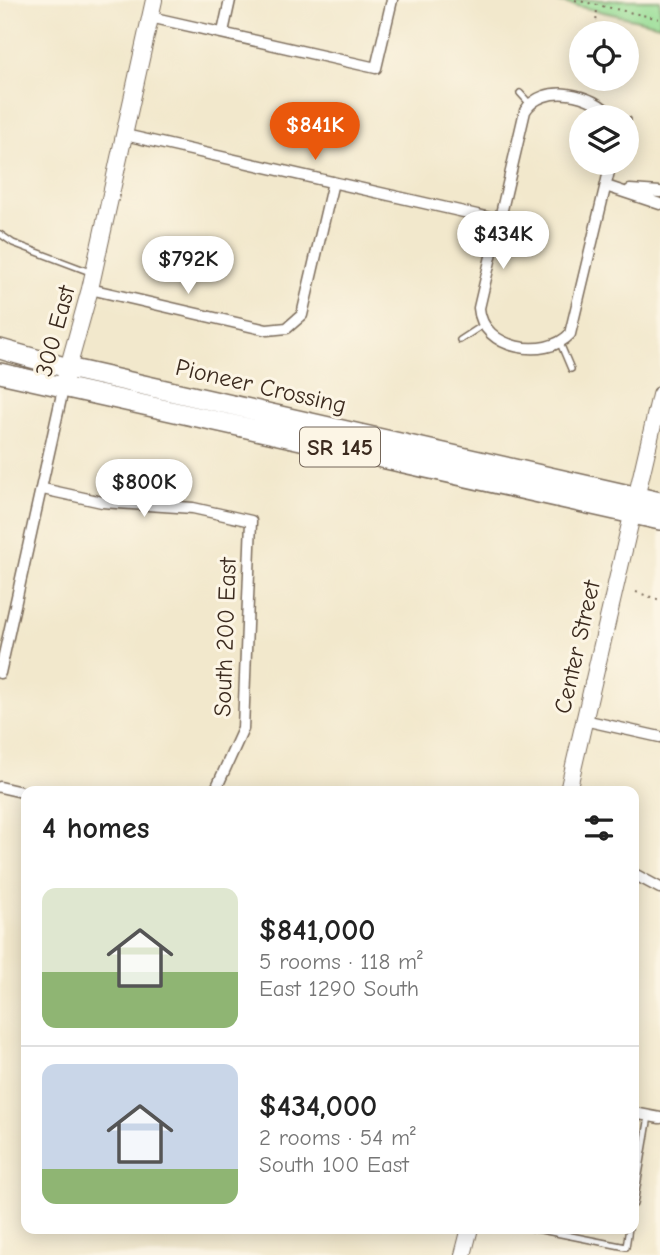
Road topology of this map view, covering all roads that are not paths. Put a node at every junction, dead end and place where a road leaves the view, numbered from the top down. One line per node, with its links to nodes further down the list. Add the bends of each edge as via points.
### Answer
1 (154, 0): 4 (street, 300 East)
2 (230, 0): 5 (street)
3 (392, 0): 5 (street, via 376,68)
4 (150, 17): 5 (street); 9 (street, 300 East)
5 (223, 32)
6 (520, 93): 7 (lane)
7 (530, 104): 8 (street, via 563,94); 15 (street, via 521,120)
8 (598, 105)
9 (125, 135): 11 (street); 17 (street, 300 East)
10 (611, 175): 12 (street)
11 (333, 182): 15 (street); 17 (street, via 302,315 287,328 267,330)
12 (611, 187): 13 (street); 14 (street); 20 (street, via 572,329)
13 (660, 192)
14 (660, 204)
15 (499, 220): 18 (street, via 480,301)
16 (0, 234): 17 (lane)
17 (92, 281): 24 (street, 300 East)
18 (483, 325): 19 (lane); 20 (street, via 501,341 538,349)
19 (460, 340)
20 (557, 345): 22 (lane)
21 (0, 349): 24 (highway, Pioneer Crossing / SR 145)
22 (571, 369)
23 (0, 373): 24 (highway, Pioneer Crossing / SR 145)
24 (66, 376): 26 (street, 300 East); 27 (highway, Pioneer Crossing / SR 145)
25 (660, 395): 27 (street, Center Street)
26 (43, 489): 29 (street, 300 East); 32 (street, South 200 East, via 102,502 183,507 251,521 243,729)
27 (633, 505): 28 (highway, SR 145); 30 (street, Center Street)
28 (660, 514)
29 (0, 673)
30 (584, 720): 31 (street); 33 (street, Center Street)
31 (660, 737)
32 (217, 786)
33 (569, 786)
34 (0, 787): 35 (street)
35 (21, 792)
36 (639, 877): 37 (street)
37 (660, 888)
38 (655, 1117): 39 (lane)
39 (639, 1183)
40 (468, 1234): 43 (street)
41 (561, 1234): 42 (lane, via 626,1247)
42 (628, 1234)
43 (463, 1255)

